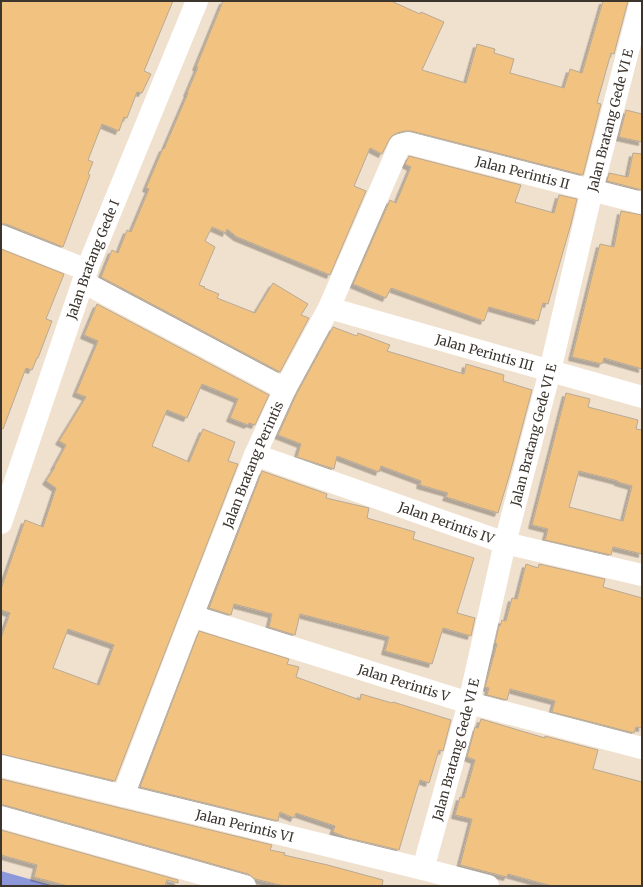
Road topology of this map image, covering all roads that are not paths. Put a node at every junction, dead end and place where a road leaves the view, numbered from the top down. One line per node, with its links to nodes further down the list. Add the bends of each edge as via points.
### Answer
1 (197, 1): 8 (street, Jalan Bratang Gede I)
2 (641, 1): 3 (street, Jalan Bratang Gede VI E)
3 (638, 28): 5 (street, Jalan Bratang Gede VI E)
4 (403, 144): 5 (street, Jalan Perintis II, via 408,143); 9 (street, Jalan Bratang Perintis, via 400,145)
5 (592, 190): 6 (street, Jalan Perintis II); 10 (street, Jalan Bratang Gede VI E)
6 (642, 203)
7 (1, 236): 8 (street)
8 (85, 276): 11 (street); 14 (street, Jalan Bratang Gede I)
9 (328, 308): 10 (street, Jalan Perintis III); 11 (street, Jalan Bratang Perintis)
10 (550, 371): 12 (street, Jalan Perintis III); 15 (street, Jalan Bratang Gede VI E)
11 (284, 389): 13 (street, Jalan Bratang Perintis)
12 (642, 397)
13 (255, 455): 15 (street, Jalan Perintis IV); 17 (street, Jalan Bratang Perintis)
14 (1, 523)
15 (505, 543): 16 (street, Jalan Perintis IV); 18 (street, Jalan Bratang Gede VI E)
16 (642, 575)
17 (192, 616): 18 (street, Jalan Perintis V); 21 (street, Jalan Bratang Perintis)
18 (469, 703): 19 (street, Jalan Perintis V); 23 (street, Jalan Bratang Gede VI E)
19 (642, 748)
20 (1, 766): 21 (street, Jalan Perintis VI)
21 (123, 796): 23 (street, Jalan Perintis VI)
22 (1, 817): 24 (street)
23 (423, 869): 25 (street, Jalan Perintis VI)
24 (246, 886)
25 (488, 886)

